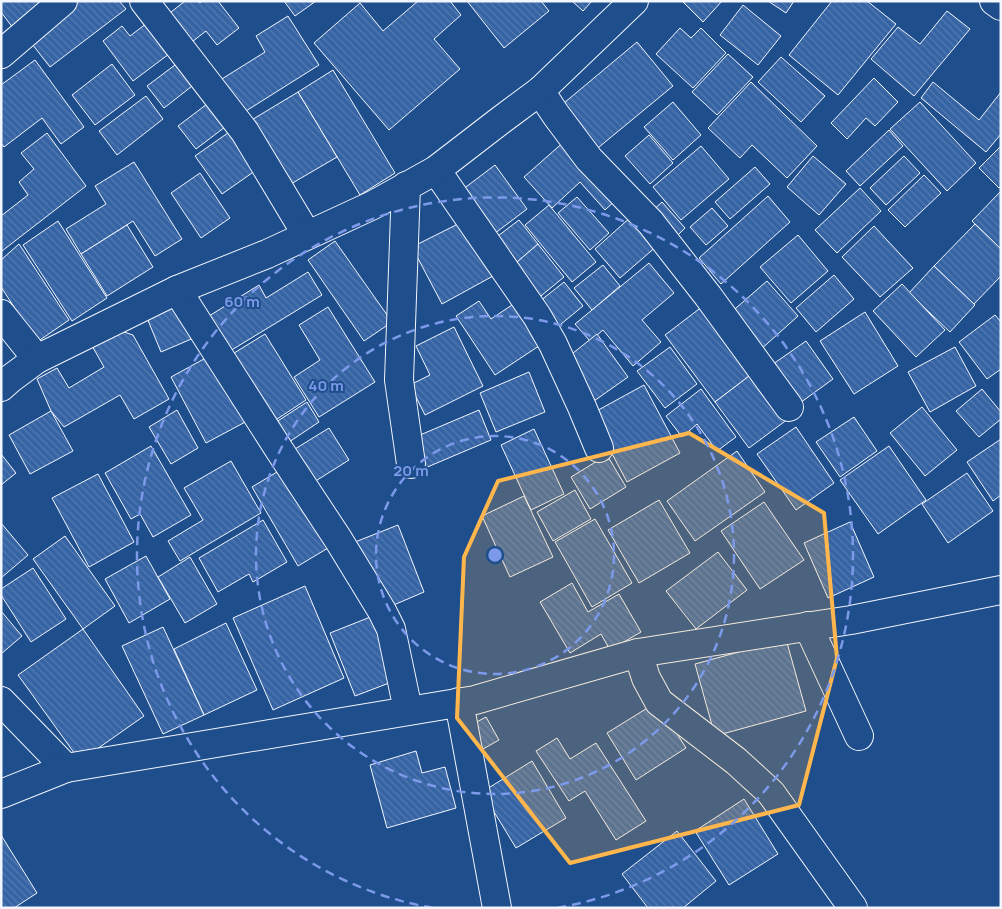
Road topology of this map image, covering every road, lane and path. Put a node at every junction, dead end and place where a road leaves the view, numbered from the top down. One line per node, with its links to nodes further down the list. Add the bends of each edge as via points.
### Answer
1 (63, 1): 6 (street)
2 (144, 1): 10 (street, via 245,132)
3 (634, 1): 7 (street)
4 (994, 1): 5 (street)
5 (1001, 6)
6 (1, 54)
7 (540, 91): 8 (street); 15 (street, via 589,159 652,223)
8 (436, 170): 9 (street); 16 (street, via 537,316 553,344)
9 (396, 192): 10 (street); 17 (street, via 399,380)
10 (307, 235): 11 (street)
11 (177, 290): 13 (street); 23 (street, via 382,610 391,629)
12 (1, 314): 13 (street)
13 (37, 359): 14 (street)
14 (1, 387)
15 (789, 406)
16 (599, 448)
17 (411, 464)
18 (1001, 590): 19 (street)
19 (808, 626): 20 (street); 24 (street)
20 (638, 653): 22 (street); 28 (street, via 659,702 736,761 771,793)
21 (1, 701): 25 (street)
22 (459, 702): 23 (street); 27 (street)
23 (408, 710): 25 (street)
24 (859, 736)
25 (66, 768): 26 (street)
26 (1, 794)
27 (497, 908)
28 (853, 908)

